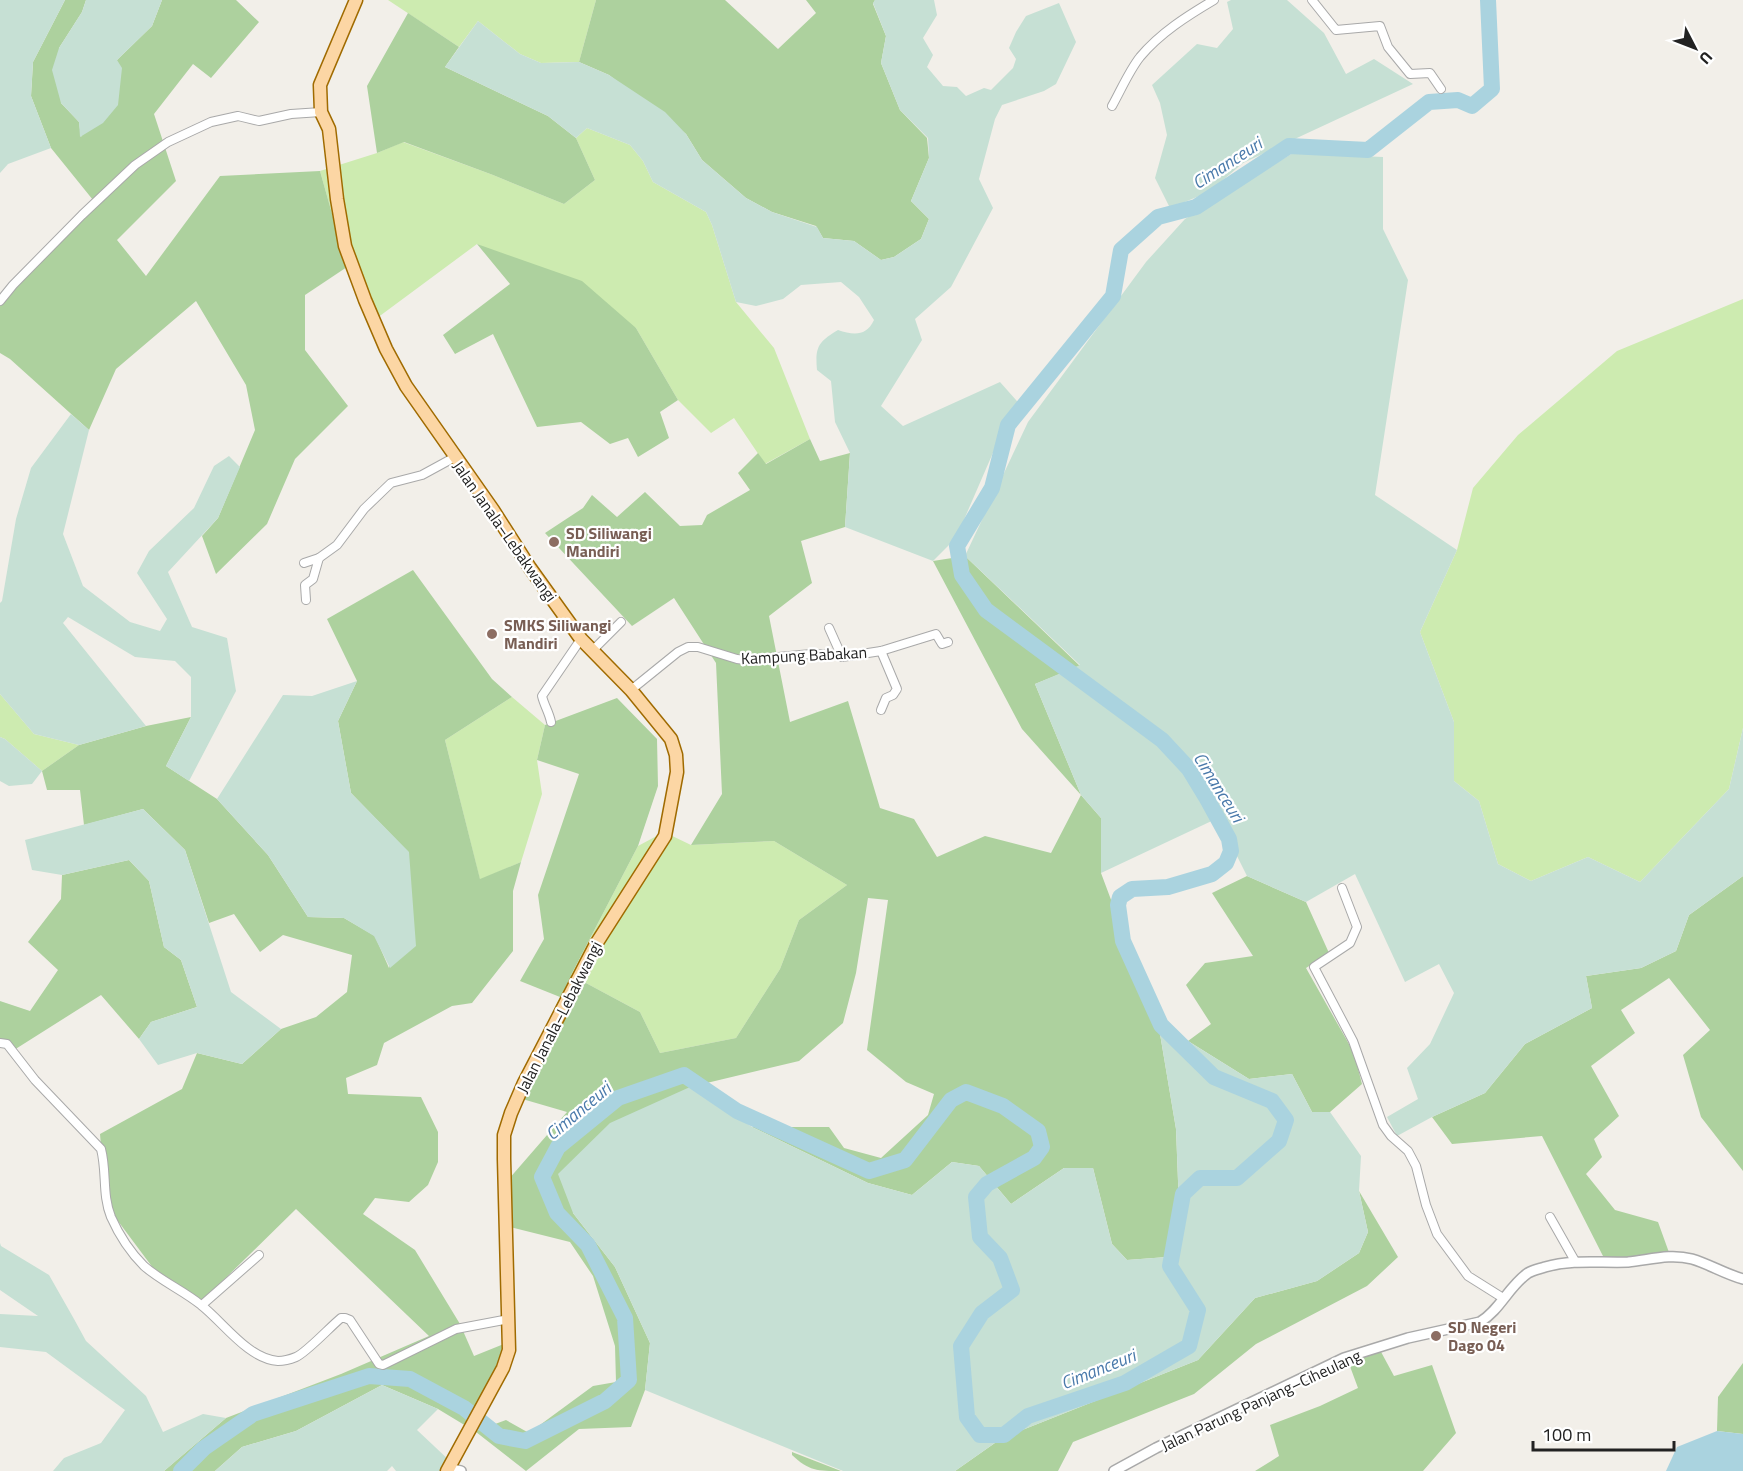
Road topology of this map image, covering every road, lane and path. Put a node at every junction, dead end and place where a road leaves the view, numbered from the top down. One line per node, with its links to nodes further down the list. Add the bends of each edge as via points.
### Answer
1 (356, 0): 6 (main road, Jalan Janala–Lebakwangi, via 320,85)
2 (1214, 0): 5 (street, via 1181,19 1153,43 1139,58)
3 (1312, 0): 4 (street, via 1336,30 1380,26 1388,47 1410,74 1430,73)
4 (1440, 89)
5 (1112, 106)
6 (321, 112): 7 (street, via 259,121 229,118 168,142 135,165 90,207); 8 (main road, Jalan Janala–Lebakwangi, via 329,129 345,246 364,300 406,386)
7 (0, 301)
8 (455, 457): 9 (street, via 422,475 391,483 364,509 337,545); 14 (main road, Jalan Janala–Lebakwangi)
9 (319, 558): 10 (street); 11 (street, via 314,579 304,585)
10 (304, 563)
11 (306, 600)
12 (621, 622): 16 (street)
13 (829, 628): 18 (street)
14 (581, 639): 16 (main road, Jalan Janala–Lebakwangi); 21 (street, via 542,696)
15 (948, 642): 17 (street, Kampung Babakan, via 942,644 936,634)
16 (592, 651): 19 (main road, Jalan Janala–Lebakwangi)
17 (881, 651): 18 (street, Kampung Babakan); 20 (street, via 897,689 886,698)
18 (842, 657): 19 (street, Kampung Babakan, via 811,654 745,660 688,647)
19 (631, 690): 30 (main road, Jalan Janala–Lebakwangi, via 671,739 676,755 677,772 665,836 596,944 511,1113 504,1136)
20 (881, 710)
21 (551, 722)
22 (1342, 888): 28 (street, via 1357,927 1350,943 1314,967 1353,1041 1383,1125 1408,1151 1416,1166 1437,1234 1468,1276)
23 (0, 1042): 29 (street, via 7,1044 35,1080 101,1149 106,1202 126,1245 145,1267)
24 (1550, 1217): 26 (street)
25 (259, 1255): 29 (street)
26 (1575, 1261): 27 (street, Jalan Parung Panjang–Ciheulang, via 1682,1257); 28 (street, Jalan Parung Panjang–Ciheulang, via 1531,1271)
27 (1743, 1279)
28 (1503, 1298): 32 (street, Jalan Parung Panjang–Ciheulang, via 1480,1322 1344,1358)
29 (202, 1305): 30 (street, via 251,1350 280,1361 297,1357 341,1318 350,1320 383,1365 456,1329)
30 (509, 1319): 31 (main road, Jalan Janala–Lebakwangi, via 509,1350 503,1368)
31 (452, 1470)
32 (1114, 1471)

